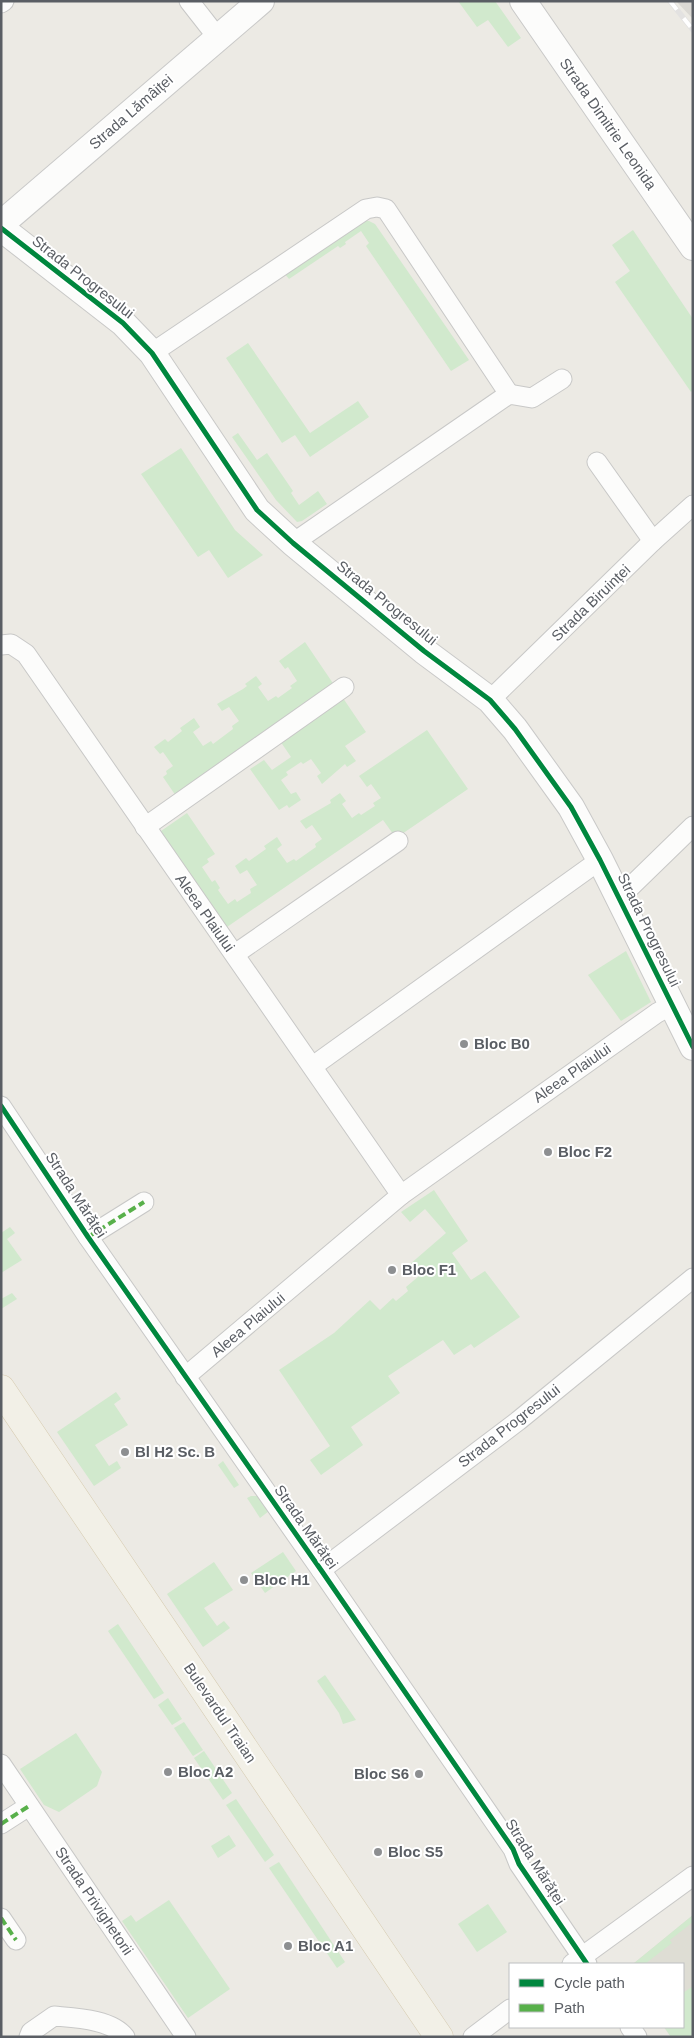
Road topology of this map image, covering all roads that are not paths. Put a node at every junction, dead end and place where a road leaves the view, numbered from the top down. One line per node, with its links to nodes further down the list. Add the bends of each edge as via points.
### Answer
1 (190, 1): 4 (street)
2 (261, 1): 4 (street, Strada Lămâiței)
3 (523, 1): 7 (street, Strada Dimitrie Leonida)
4 (218, 38): 5 (street, Strada Lămâiței)
5 (1, 224)
6 (1, 228): 8 (street, Strada Progresului, via 123,324)
7 (693, 247)
8 (152, 353): 10 (street, via 366,209 377,207 386,209); 14 (street, Strada Progresului, via 257,510)
9 (562, 379): 10 (street, via 532,398)
10 (509, 394): 14 (street)
11 (597, 462): 13 (street)
12 (693, 505): 13 (street, Strada Biruinței)
13 (653, 541): 17 (street, Strada Biruinței)
14 (293, 543): 17 (street, Strada Progresului, via 424,651)
15 (1, 645): 19 (street, Aleea Plaiului, via 11,644 26,654)
16 (344, 687): 19 (street)
17 (490, 700): 21 (street, Strada Progresului, via 571,807)
18 (693, 826): 22 (street)
19 (145, 827): 23 (street, Aleea Plaiului)
20 (398, 841): 23 (street)
21 (600, 860): 22 (street, Strada Progresului); 26 (street)
22 (619, 898): 24 (street, Strada Progresului)
23 (235, 954): 26 (street, Aleea Plaiului)
24 (672, 1005): 25 (street, Strada Progresului); 28 (street, Aleea Plaiului)
25 (693, 1047)
26 (313, 1066): 28 (street, Aleea Plaiului)
27 (1, 1106): 30 (street, Strada Mărăței)
28 (401, 1195): 32 (street, Aleea Plaiului)
29 (144, 1202): 30 (street)
30 (88, 1237): 32 (street, Strada Mărăței)
31 (693, 1278): 35 (street, Strada Progresului, via 518,1421)
32 (185, 1377): 35 (street, Strada Mărăței)
33 (1, 1389): 48 (main road, Bulevardul Traian)
34 (1, 1421): 47 (main road, Bulevardul Traian, via 112,1583 192,1692)
35 (321, 1570): 42 (street, Strada Mărăței, via 513,1849)
36 (1, 1764): 37 (street, Strada Privighetorii)
37 (29, 1806): 38 (street); 46 (street, Strada Privighetorii)
38 (1, 1824)
39 (693, 1876): 42 (street)
40 (1, 1918): 41 (street)
41 (16, 1940)
42 (580, 1962)
43 (509, 2010): 49 (street)
44 (29, 2037): 45 (street, via 31,2032 54,2016 86,2018 119,2029)
45 (125, 2037)
46 (186, 2037)
47 (417, 2037)
48 (440, 2037)
49 (473, 2037)

